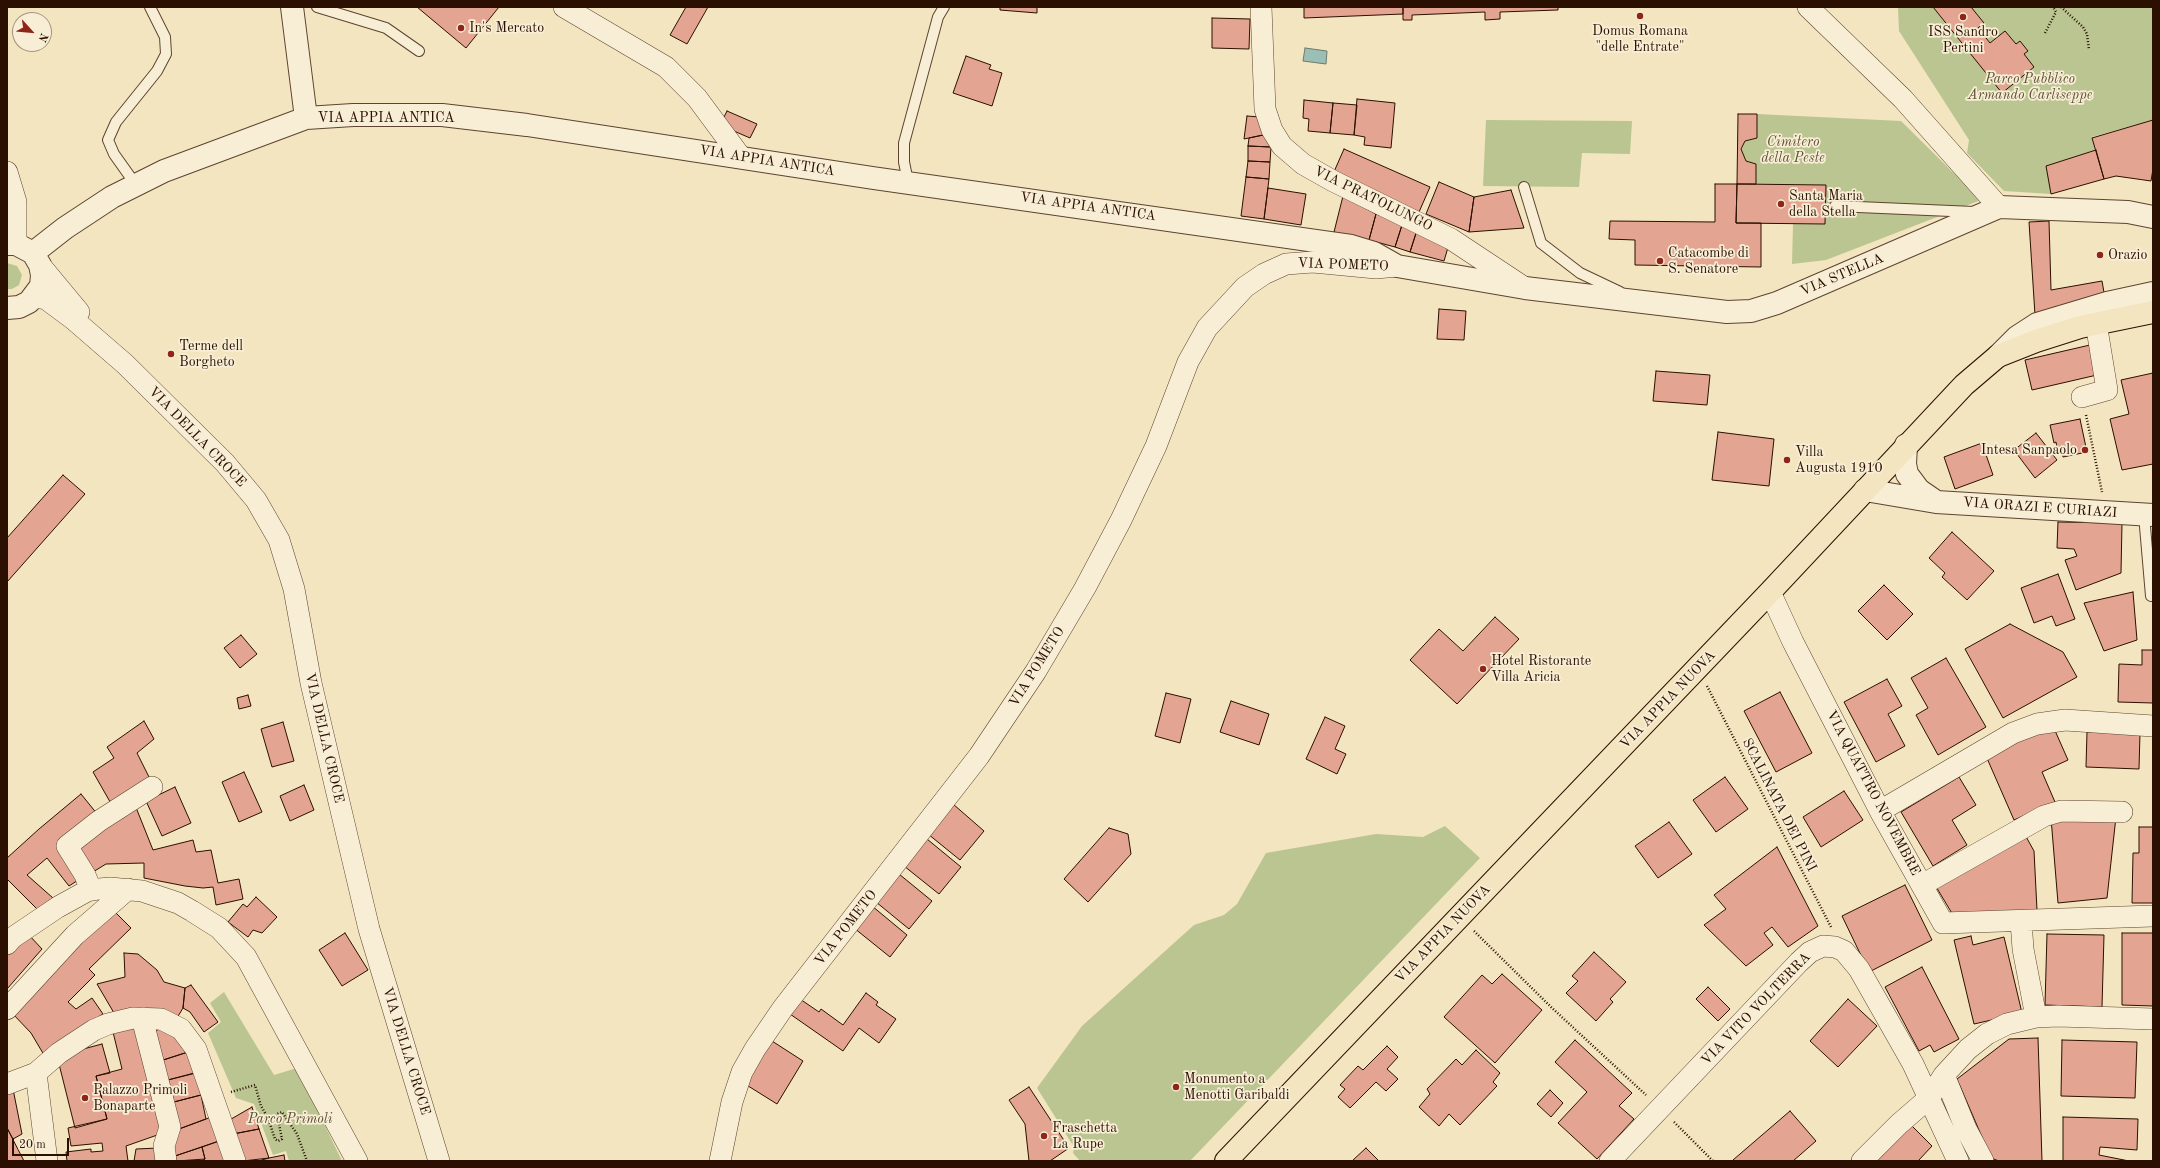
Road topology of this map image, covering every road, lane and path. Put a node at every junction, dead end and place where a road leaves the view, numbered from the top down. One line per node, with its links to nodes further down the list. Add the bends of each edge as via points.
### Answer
1 (150, 7): 17 (lane, via 165,38 166,54 157,71 116,122 108,140 114,154)
2 (292, 7): 13 (street)
3 (317, 7): 12 (lane, via 386,28)
4 (564, 7): 14 (street, via 642,52 678,77)
5 (944, 7): 16 (lane, via 938,17 904,143)
6 (1261, 7): 24 (street, VIA PRATOLUNGO, via 1265,109 1272,130 1282,146 1303,164 1333,181 1451,239)
7 (1808, 7): 20 (street, via 1903,99)
8 (2053, 7): 10 (path, via 2056,12)
9 (2061, 7): 11 (path, via 2088,34)
10 (2045, 33)
11 (2089, 50)
12 (419, 51)
13 (306, 118): 14 (street, VIA APPIA ANTICA, via 442,115); 17 (street, VIA APPIA ANTICA, via 164,171)
14 (740, 156): 16 (street, VIA APPIA ANTICA)
15 (7, 172): 22 (street, via 16,202)
16 (908, 182): 23 (street, VIA APPIA ANTICA, via 1351,246 1374,253)
17 (136, 185): 22 (street, VIA APPIA ANTICA)
18 (1524, 187): 27 (lane, via 1542,242 1580,273)
19 (1835, 206): 20 (lane)
20 (1991, 210): 21 (street, VIA STELLA, via 2128,212); 27 (street, VIA STELLA, via 1760,309 1727,312)
21 (2153, 217)
22 (24, 252): 26 (street, via 42,275 41,286); 32 (street, VIA DELLA CROCE)
23 (1397, 266): 24 (street, VIA APPIA ANTICA); 72 (street, VIA POMETO, via 1376,268 1313,262 1286,264 1264,274 1245,287 1207,328 1188,362 1156,446 1121,520 1036,671 974,763 783,1008 754,1049 742,1072 732,1102)
24 (1525, 288): 27 (street, VIA STELLA)
25 (2153, 293): 31 (street, via 2107,302 2037,324 2017,337)
26 (34, 298): 28 (street, via 20,307); 32 (street, VIA DELLA CROCE, via 46,299)
27 (1641, 303)
28 (7, 308)
29 (2153, 312): 30 (main road, VIA APPIA NUOVA)
30 (2096, 323): 31 (main road, VIA APPIA NUOVA, via 2048,336); 33 (street, via 2107,390)
31 (1998, 356): 34 (main road, VIA APPIA NUOVA, via 1964,385)
32 (125, 364): 71 (street, VIA DELLA CROCE, via 237,476 262,509 282,546 294,589 311,683 369,929)
33 (2082, 397): 37 (path)
34 (1906, 445): 35 (main road, VIA APPIA NUOVA); 36 (street, via 1907,474 1919,490)
35 (1865, 490): 36 (street, VIA ORAZI E CURIAZI); 39 (main road, VIA APPIA NUOVA)
36 (1936, 502): 37 (street, VIA ORAZI E CURIAZI)
37 (2107, 513): 38 (street, VIA ORAZI E CURIAZI)
38 (2148, 515): 40 (lane)
39 (1770, 592): 41 (main road, VIA APPIA NUOVA); 44 (street, VIA QUATTRO NOVEMBRE)
40 (2151, 596)
41 (1697, 668): 50 (main road, VIA APPIA NUOVA); 53 (path, SCALINATA DEI PINI)
42 (2153, 726): 44 (street, via 2053,721 2037,724 2013,733)
43 (152, 787): 48 (street, via 99,821 67,846)
44 (1880, 811): 46 (street, VIA QUATTRO NOVEMBRE)
45 (2122, 812): 46 (street, via 2061,811 2044,816)
46 (1922, 885): 51 (street, VIA QUATTRO NOVEMBRE, via 1943,923)
47 (128, 889): 48 (street); 54 (street, via 75,935); 70 (street, via 158,896 192,911 219,928 246,957)
48 (91, 890): 52 (street, via 58,907)
49 (2153, 916): 51 (street, VIA QUATTRO NOVEMBRE)
50 (1460, 917): 62 (path, via 1551,1007); 65 (main road, VIA APPIA NUOVA)
51 (2021, 921): 55 (street, via 2023,949)
52 (9, 941)
53 (1844, 950): 63 (street, via 1859,969 1913,1064); 73 (street, VIA VITO VOLTERRA, via 1823,946 1805,956)
54 (7, 1009)
55 (2036, 1017): 57 (street); 59 (street, via 2008,1024 1987,1034 1968,1049)
56 (142, 1018): 58 (street, via 121,1020 94,1030); 61 (street, via 161,1019 181,1029 196,1049); 67 (street, via 170,1127 164,1146)
57 (2153, 1019)
58 (36, 1072): 60 (street); 66 (street)
59 (1944, 1075): 63 (street); 77 (street, via 1966,1129)
60 (7, 1084)
61 (213, 1097): 68 (street); 69 (path, via 255,1085 275,1139 278,1141 282,1136 277,1114 283,1113 297,1134)
62 (1650, 1098)
63 (1929, 1098): 75 (street); 76 (street)
64 (1682, 1130): 74 (path)
65 (1229, 1160)
66 (47, 1161)
67 (166, 1161)
68 (235, 1161)
69 (308, 1161)
70 (357, 1161)
71 (439, 1161)
72 (720, 1161)
73 (1610, 1161)
74 (1713, 1161)
75 (1862, 1161)
76 (1958, 1161)
77 (1983, 1161)

